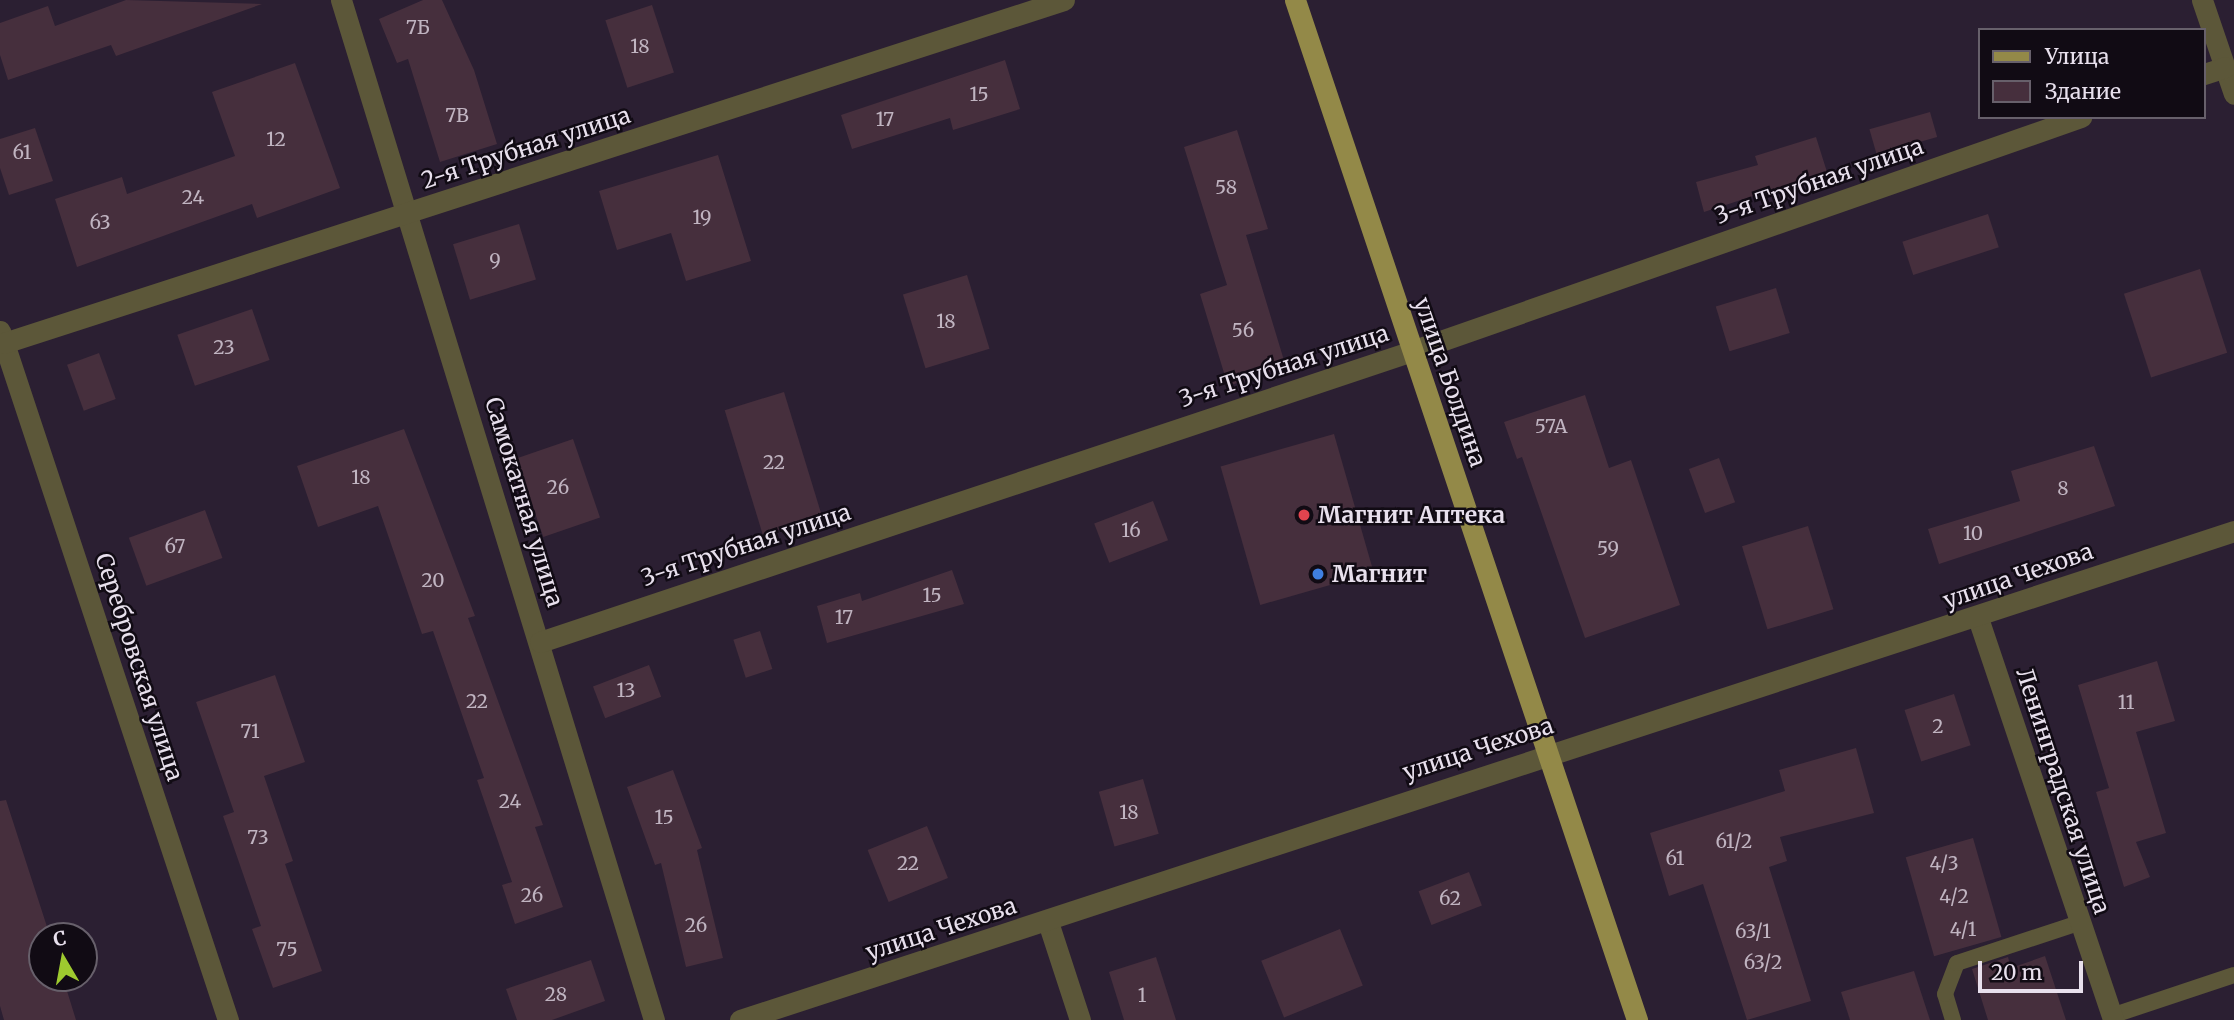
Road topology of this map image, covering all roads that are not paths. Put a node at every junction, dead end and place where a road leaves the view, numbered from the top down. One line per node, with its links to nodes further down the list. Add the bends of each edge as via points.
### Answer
1 (341, 0): 9 (street, Самокатная улица)
2 (1064, 0): 9 (street, 2-я Трубная улица)
3 (1295, 0): 11 (main road, улица Болдина)
4 (2202, 0): 5 (street)
5 (2225, 67): 6 (street); 7 (street)
6 (2206, 73)
7 (2234, 94)
8 (2075, 119): 11 (street, 3-я Трубная улица)
9 (409, 214): 10 (street, 2-я Трубная улица); 14 (street, Самокатная улица)
10 (2, 337): 20 (street, Серебровская улица)
11 (1412, 351): 14 (street, 3-я Трубная улица); 15 (main road, улица Болдина)
12 (2234, 531): 13 (street, улица Чехова)
13 (1978, 618): 15 (street, улица Чехова); 17 (street, Ленинградская улица)
14 (540, 642): 21 (street, Самокатная улица)
15 (1549, 753): 16 (street, улица Чехова); 24 (main road, улица Болдина)
16 (1048, 922): 22 (street, улица Чехова); 23 (street)
17 (2079, 923): 19 (street, Ленинградская улица); 25 (lane, via 1957,963 1945,994)
18 (2234, 975): 19 (lane)
19 (2112, 1018)
20 (228, 1020)
21 (654, 1020)
22 (740, 1020)
23 (1080, 1020)
24 (1637, 1020)
25 (1953, 1020)

